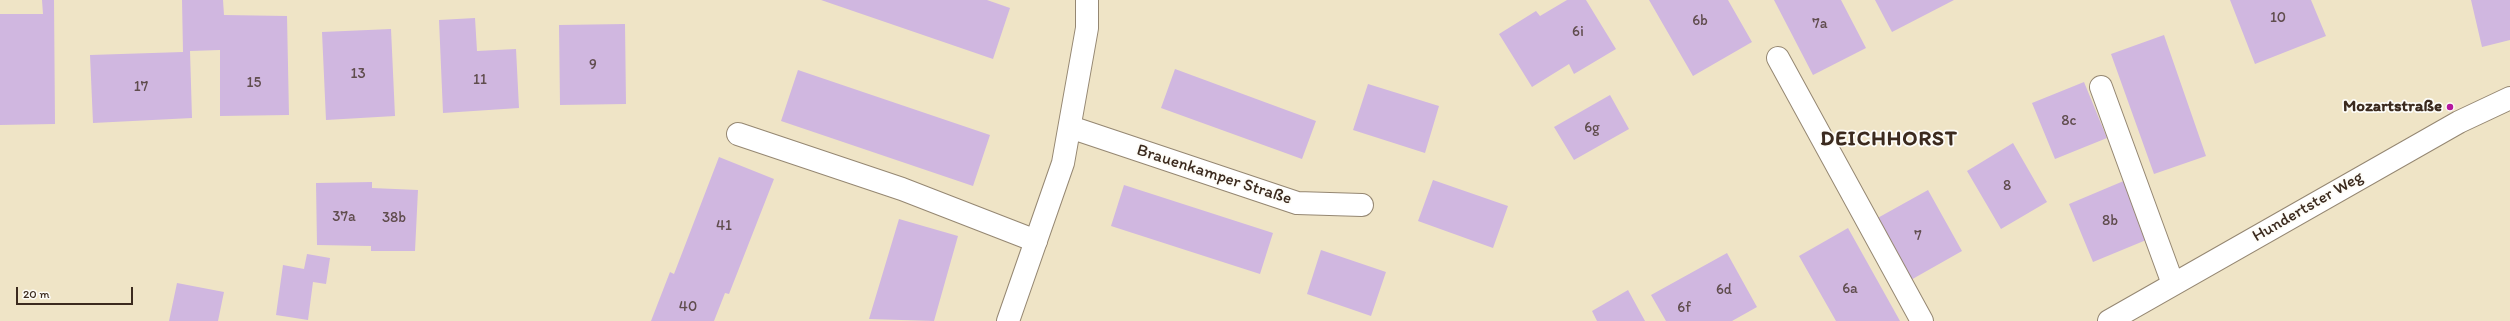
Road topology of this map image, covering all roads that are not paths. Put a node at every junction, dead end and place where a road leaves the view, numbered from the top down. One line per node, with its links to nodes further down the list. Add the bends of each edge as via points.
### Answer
1 (1087, 0): 5 (street, via 1087,28)
2 (1778, 58): 11 (street)
3 (2101, 87): 9 (street)
4 (2510, 98): 9 (street, Hundertster Weg, via 2459,122)
5 (1070, 127): 7 (street, Brauenkamper Straße, via 1297,203); 8 (street, via 1063,163)
6 (738, 134): 8 (street, via 902,189)
7 (1362, 205)
8 (1036, 241): 10 (street)
9 (2173, 284): 12 (street, Hundertster Weg)
10 (1008, 321)
11 (1922, 321)
12 (2109, 321)

